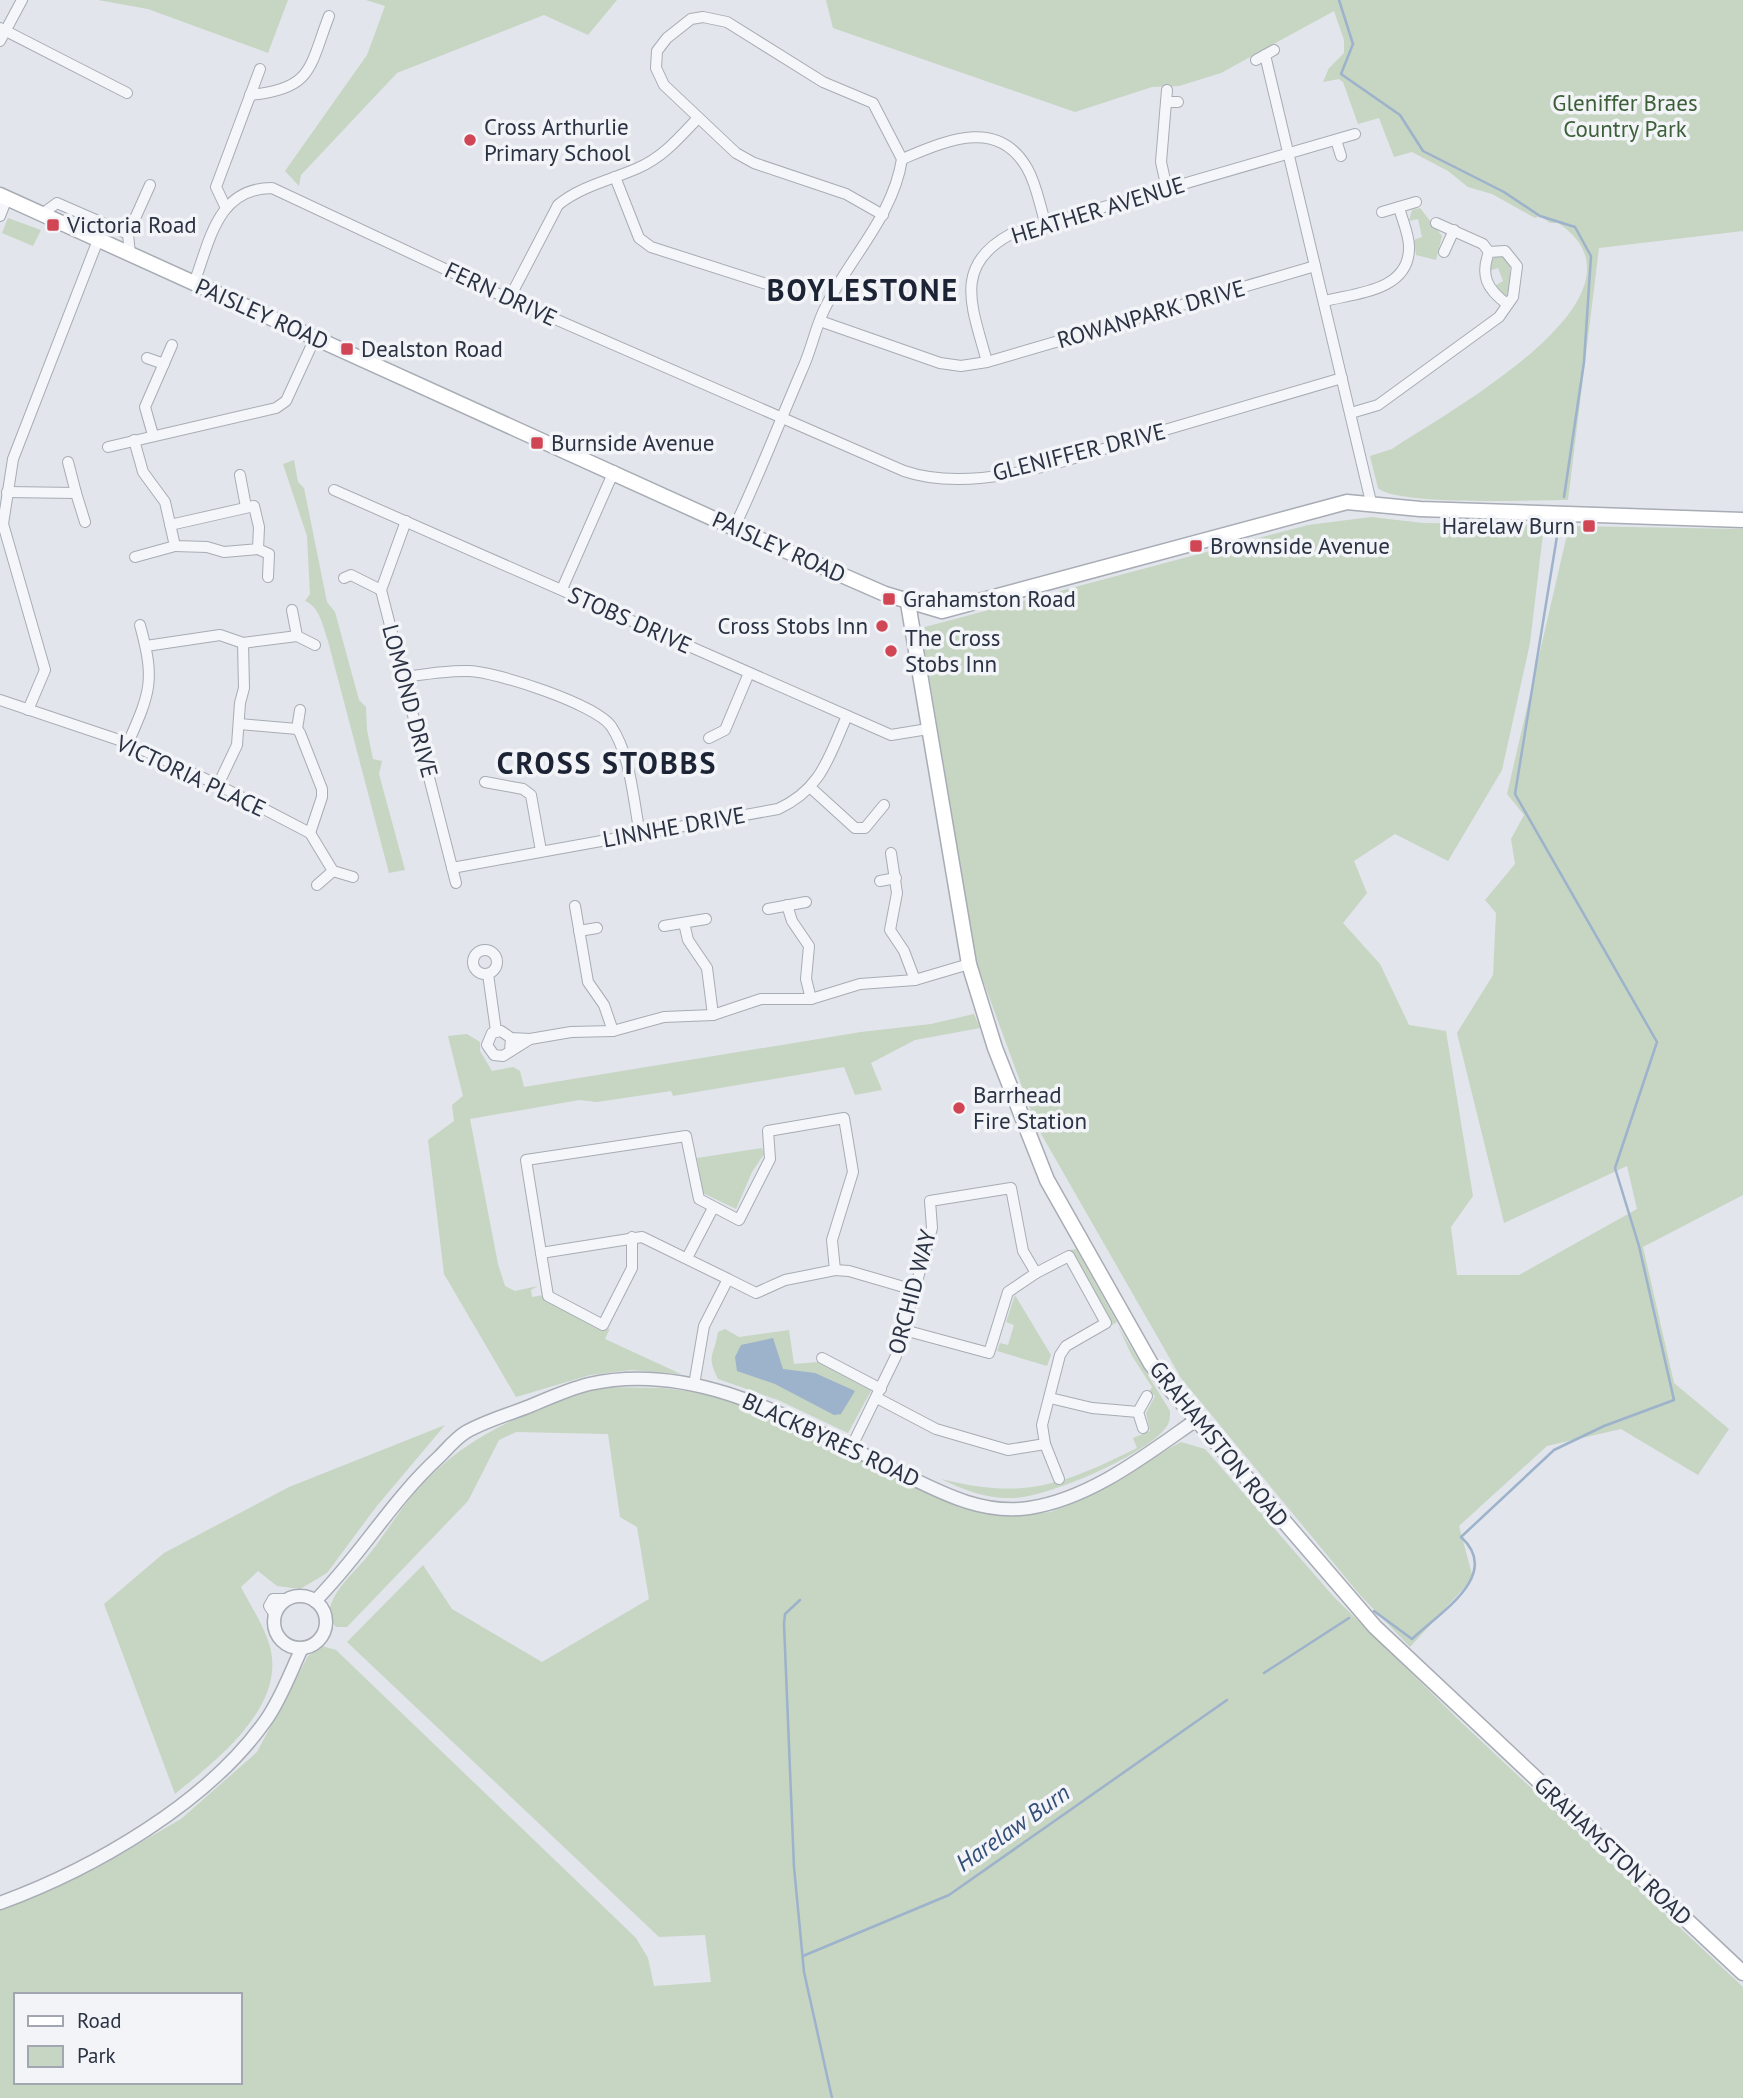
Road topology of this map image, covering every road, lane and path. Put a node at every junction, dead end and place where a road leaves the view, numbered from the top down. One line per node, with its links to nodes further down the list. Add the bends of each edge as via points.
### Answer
1 (22, 0): 3 (street)
2 (329, 16): 9 (street, via 299,82 282,91)
3 (3, 30): 4 (street); 8 (street)
4 (0, 41)
5 (1265, 55): 15 (street)
6 (260, 69): 9 (street)
7 (1167, 90): 10 (street)
8 (127, 93)
9 (250, 95): 23 (street, via 216,187)
10 (1166, 102): 11 (street); 20 (street, via 1161,162)
11 (1178, 102)
12 (697, 119): 17 (street, via 664,85 656,68 657,51 691,19 716,18 823,82 873,103); 18 (street, via 664,153); 27 (street, via 754,163 846,194)
13 (1355, 134): 14 (street, HEATHER AVENUE)
14 (1336, 140): 15 (street, HEATHER AVENUE); 16 (street)
15 (1287, 153): 20 (street, HEATHER AVENUE); 37 (street)
16 (1341, 156)
17 (902, 159): 27 (street, via 899,181); 30 (street, via 948,140 987,138 1006,147 1028,170)
18 (615, 177): 39 (street, via 639,238 651,247); 40 (street, via 558,205)
19 (150, 185): 32 (street)
20 (1167, 188): 30 (street, HEATHER AVENUE)
21 (3, 197): 26 (main road, PAISLEY ROAD); 28 (street)
22 (1416, 202): 24 (street)
23 (225, 206): 38 (street); 40 (street, FERN DRIVE, via 247,192 272,188)
24 (1399, 207): 25 (street); 41 (street, via 1410,247 1400,277 1388,285)
25 (1382, 212)
26 (42, 214): 32 (street, via 57,203); 33 (main road, PAISLEY ROAD)
27 (883, 215): 43 (street)
28 (0, 216)
29 (1436, 223): 31 (street)
30 (1046, 225): 47 (street, HEATHER AVENUE, via 1011,234 983,253 976,264 969,296)
31 (1454, 230): 34 (street); 35 (street, via 1483,244)
32 (128, 234): 36 (street)
33 (98, 240): 36 (main road, PAISLEY ROAD); 59 (street, via 13,459)
34 (1444, 252)
35 (1489, 252): 42 (street, via 1485,278 1493,294); 42 (street, via 1505,251 1517,266 1516,289)
36 (130, 254): 38 (main road, PAISLEY ROAD)
37 (1315, 266): 41 (street); 47 (street, ROWANPARK DRIVE)
38 (194, 283): 44 (main road, PAISLEY ROAD)
39 (779, 288)
40 (509, 299): 51 (street, FERN DRIVE)
41 (1325, 301): 49 (street)
42 (1507, 304): 50 (street, via 1499,317 1378,405)
43 (820, 321): 47 (street, ROWANPARK DRIVE, via 940,363); 51 (street)
44 (315, 338): 52 (street, via 286,401 276,408); 56 (main road, PAISLEY ROAD)
45 (173, 345): 48 (street)
46 (147, 358): 48 (street)
47 (987, 362)
48 (164, 365): 52 (street, via 145,407)
49 (1342, 378): 50 (street); 51 (street, GLENIFFER DRIVE, via 1047,465 972,479 922,477)
50 (1351, 413): 61 (street)
51 (781, 415): 67 (street, via 765,465)
52 (153, 435): 53 (street)
53 (134, 440): 54 (street); 66 (street, via 143,472 165,502)
54 (108, 447)
55 (68, 462): 60 (street)
56 (614, 471): 67 (main road, PAISLEY ROAD); 73 (street)
57 (240, 475): 62 (street)
58 (334, 490): 64 (street, STOBS DRIVE)
59 (7, 492): 60 (street); 85 (street, via 4,524 44,670)
60 (76, 493): 65 (street)
61 (1371, 502): 63 (main road, PAISLEY ROAD, via 1420,509); 75 (main road, PAISLEY ROAD, via 1326,506 960,609 942,611)
62 (246, 507): 66 (street); 69 (street, via 254,506)
63 (1743, 520)
64 (406, 521): 73 (street, STOBS DRIVE); 74 (street)
65 (85, 522)
66 (170, 525): 68 (street)
67 (734, 527): 75 (main road, PAISLEY ROAD)
68 (175, 545): 69 (street, via 224,552); 70 (street)
69 (258, 548): 71 (street, via 269,554)
70 (135, 557)
71 (268, 577)
72 (344, 578): 74 (street, via 351,575)
73 (562, 589): 82 (street, STOBS DRIVE)
74 (381, 590): 83 (street, LOMOND DRIVE)
75 (908, 603): 90 (main road, GRAHAMSTON ROAD)
76 (292, 610): 78 (street)
77 (140, 625): 81 (street)
78 (297, 636): 79 (street); 80 (street)
79 (243, 643): 81 (street, via 220,635); 88 (street)
80 (315, 645)
81 (146, 646): 92 (street, via 150,685)
82 (749, 673): 87 (street, STOBS DRIVE); 91 (street, via 725,730)
83 (405, 677): 98 (street, via 480,672 599,714 621,745); 101 (street, LOMOND DRIVE)
84 (0, 700): 85 (street, VICTORIA PLACE)
85 (28, 710): 92 (street, VICTORIA PLACE)
86 (300, 710): 89 (street)
87 (847, 716): 90 (street, STOBS DRIVE, via 891,736); 95 (street, LINNHE DRIVE)
88 (240, 724): 89 (street); 94 (street, via 237,744)
89 (297, 729): 97 (street, via 322,789)
90 (928, 729): 117 (main road, GRAHAMSTON ROAD)
91 (709, 738)
92 (128, 743): 94 (street, VICTORIA PLACE)
93 (485, 782): 99 (street, via 523,789 531,795)
94 (218, 785): 97 (street, VICTORIA PLACE)
95 (811, 788): 96 (street, via 855,828 865,828); 98 (street, LINNHE DRIVE, via 778,809)
96 (884, 805)
97 (310, 833): 102 (street)
98 (640, 834): 99 (street, LINNHE DRIVE)
99 (541, 850): 101 (street, LINNHE DRIVE)
100 (891, 853): 104 (street)
101 (452, 868): 106 (street, LOMOND DRIVE)
102 (333, 871): 103 (street); 107 (street)
103 (353, 877)
104 (896, 878): 105 (street); 119 (street, via 897,901 890,930)
105 (880, 881)
106 (456, 883)
107 (317, 885)
108 (806, 902): 109 (street)
109 (787, 905): 111 (street); 120 (street, via 809,946 806,979)
110 (575, 906): 116 (street)
111 (768, 909)
112 (706, 919): 113 (street)
113 (684, 923): 114 (street); 121 (street, via 688,940 707,968)
114 (664, 926)
115 (597, 928): 116 (street)
116 (579, 931): 123 (street, via 588,982 604,1005)
117 (969, 964): 119 (street); 142 (main road, GRAHAMSTON ROAD, via 1047,1180 1151,1364)
118 (488, 974): 122 (street)
119 (915, 980): 120 (street, via 860,984)
120 (811, 999): 121 (street, via 761,999)
121 (713, 1015): 123 (street, via 664,1017)
122 (496, 1031): 124 (street); 126 (street, via 487,1045 491,1053)
123 (613, 1031): 125 (street)
124 (511, 1038): 125 (street); 126 (street)
125 (530, 1039): 126 (street)
126 (505, 1058)
127 (713, 1208): 129 (street, via 695,1193 685,1136 528,1159); 130 (street); 131 (street, via 739,1220 770,1159 768,1131 844,1118 853,1172 832,1240)
128 (632, 1237): 129 (street); 129 (street, via 632,1268 603,1325 548,1296); 130 (street, via 645,1237)
129 (541, 1253)
130 (687, 1258): 133 (street)
131 (835, 1270): 133 (street, via 785,1280 756,1293); 134 (street)
132 (1036, 1273): 134 (street, ORCHID WAY, via 1023,1251 1010,1188 930,1201 932,1228); 135 (street, via 1007,1292 989,1353); 140 (street, via 1069,1256 1106,1323 1066,1346)
133 (727, 1279): 137 (street, via 704,1326)
134 (914, 1290): 135 (street, ORCHID WAY)
135 (904, 1330): 138 (street, ORCHID WAY)
136 (821, 1358): 138 (street)
137 (694, 1385): 145 (street, BLACKBYRES ROAD, via 759,1403); 147 (street, BLACKBYRES ROAD, via 654,1379 590,1384 466,1432 407,1487 345,1571)
138 (879, 1394): 144 (street, via 936,1429 1008,1450); 145 (street, ORCHID WAY)
139 (1147, 1396): 141 (street)
140 (1051, 1398): 141 (street); 144 (street, via 1042,1425)
141 (1138, 1412): 143 (street)
142 (1196, 1420): 145 (street, BLACKBYRES ROAD, via 1157,1449 1076,1494 1028,1508 998,1508 957,1499); 150 (main road, GRAHAMSTON ROAD, via 1375,1627)
143 (1143, 1428)
144 (1045, 1444): 146 (street)
145 (850, 1448)
146 (1059, 1479)
147 (315, 1601): 148 (street, via 326,1625 318,1641); 148 (street, via 300,1596 288,1600 275,1615 280,1639)
148 (302, 1648): 149 (street, via 267,1719 232,1761 152,1824 98,1859)
149 (0, 1903)
150 (1743, 1973)

